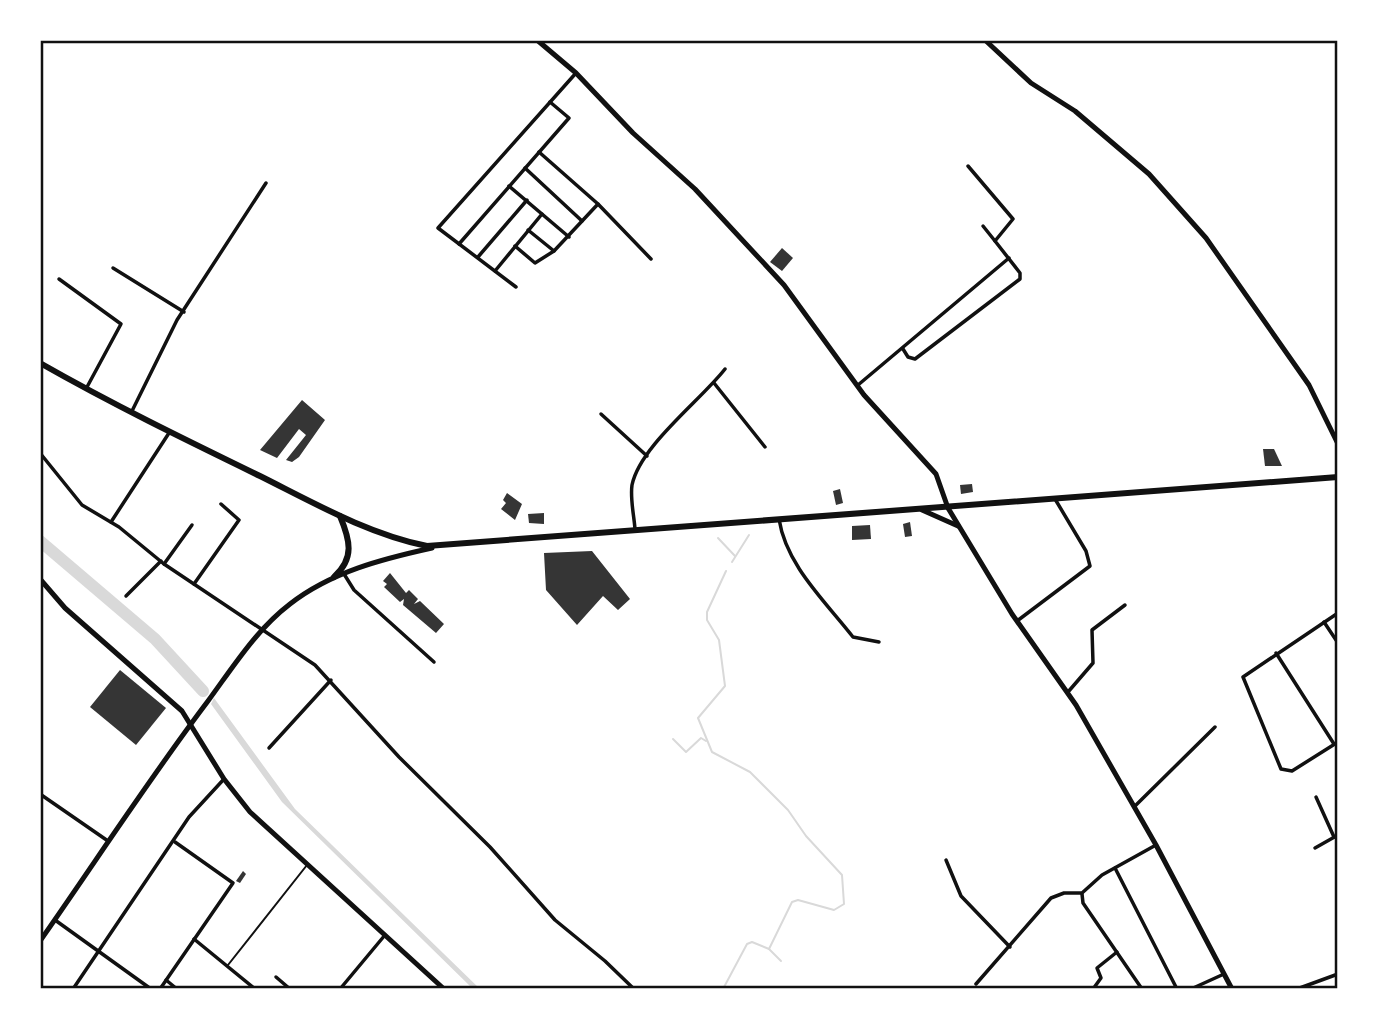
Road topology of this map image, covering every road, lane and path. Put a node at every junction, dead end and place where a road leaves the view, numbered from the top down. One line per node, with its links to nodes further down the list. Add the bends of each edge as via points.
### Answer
1 (537, 40): 3 (street)
2 (985, 40): 38 (street, via 1031,83 1075,111 1149,174 1206,238 1303,375)
3 (576, 72): 4 (street); 33 (street, via 784,285)
4 (550, 102): 5 (street, via 569,118); 18 (street, via 438,228)
5 (539, 152): 7 (street); 11 (street)
6 (968, 166): 17 (street, via 1013,219)
7 (525, 168): 9 (street); 13 (street)
8 (266, 183): 28 (street)
9 (509, 186): 10 (street); 18 (street)
10 (527, 200): 12 (street); 21 (street)
11 (598, 204): 13 (street); 23 (street)
12 (542, 214): 15 (street); 16 (street)
13 (583, 222): 16 (street)
14 (983, 226): 17 (street)
15 (528, 230): 19 (street); 20 (street)
16 (569, 236): 20 (street)
17 (995, 241): 22 (street)
18 (459, 244): 21 (street)
19 (515, 246): 20 (street, via 535,263); 25 (street)
20 (554, 251)
21 (477, 258): 25 (street)
22 (1009, 258): 29 (street); 29 (street, via 1020,277 915,359)
23 (651, 259)
24 (113, 268): 28 (street)
25 (495, 271): 27 (street)
26 (59, 279): 34 (street, via 121,324)
27 (516, 287)
28 (184, 312): 35 (street)
29 (903, 349): 33 (street)
30 (40, 363): 34 (main road)
31 (725, 369): 32 (street)
32 (714, 383): 39 (street); 41 (street)
33 (858, 385): 45 (street, via 936,474)
34 (86, 389): 35 (main road)
35 (131, 413): 37 (main road)
36 (601, 414): 41 (street)
37 (169, 432): 47 (main road); 49 (street)
38 (1338, 444)
39 (765, 447)
40 (40, 453): 49 (street, via 82,505)
41 (647, 456): 52 (street, via 633,482)
42 (1338, 477): 43 (main road)
43 (1055, 499): 45 (main road); 62 (street, via 1090,566)
44 (222, 505): 58 (street, via 240,520)
45 (948, 508): 46 (main road); 51 (street)
46 (920, 510): 48 (main road); 51 (street)
47 (340, 516): 53 (main road, via 406,542); 56 (main road, via 350,549)
48 (779, 519): 52 (main road); 65 (street, via 782,542 793,560 853,637)
49 (111, 522): 54 (street)
50 (192, 525): 54 (street)
51 (963, 530): 62 (street)
52 (636, 531): 53 (main road)
53 (438, 547): 55 (street)
54 (162, 562): 58 (street); 59 (street)
55 (344, 573): 56 (street); 68 (street, via 354,590)
56 (334, 577): 64 (street, via 290,603)
57 (40, 579): 71 (street, via 65,608 182,711)
58 (194, 584): 64 (street)
59 (126, 596)
60 (1125, 605): 70 (street, via 1092,630 1093,663)
61 (1338, 614): 63 (street)
62 (1017, 621): 70 (street)
63 (1324, 622): 66 (street); 67 (street)
64 (262, 629): 69 (street, via 305,656); 71 (street)
65 (879, 642)
66 (1338, 643)
67 (1276, 653): 73 (street); 73 (street, via 1243,677 1281,769 1292,771)
68 (435, 662)
69 (331, 680): 74 (street); 109 (street, via 555,920)
70 (1068, 693): 78 (street)
71 (190, 724): 75 (street); 80 (street)
72 (1215, 727): 78 (street)
73 (1336, 743)
74 (270, 748)
75 (224, 779): 81 (street, via 189,817); 85 (street, via 250,812)
76 (40, 794): 80 (street)
77 (1315, 797): 79 (street)
78 (1134, 807): 82 (street)
79 (1336, 836): 83 (street)
80 (109, 842): 88 (street)
81 (175, 842): 90 (street, via 233,883); 93 (street)
82 (1156, 845): 86 (street); 96 (street)
83 (1315, 848)
84 (946, 860): 92 (street, via 961,896)
85 (307, 864): 89 (street); 95 (lane)
86 (1115, 867): 87 (street); 112 (street)
87 (1082, 893): 92 (street, via 1051,898); 94 (street, via 1083,903)
88 (55, 920): 91 (street); 93 (street)
89 (385, 935): 107 (street); 108 (street)
90 (194, 939): 95 (street); 99 (street)
91 (40, 941)
92 (1010, 947): 100 (street)
93 (100, 950): 101 (street); 102 (street)
94 (1116, 952): 110 (street, via 1097,968 1101,978); 111 (street)
95 (227, 966): 105 (street)
96 (1224, 974): 113 (street); 114 (street)
97 (1338, 974): 115 (street)
98 (276, 977): 106 (street)
99 (166, 980): 103 (street); 104 (street)
100 (976, 984)
101 (73, 989)
102 (151, 989)
103 (160, 989)
104 (177, 989)
105 (255, 989)
106 (289, 989)
107 (340, 989)
108 (444, 989)
109 (634, 989)
110 (1093, 989)
111 (1142, 989)
112 (1177, 989)
113 (1191, 989)
114 (1232, 989)
115 (1297, 989)

